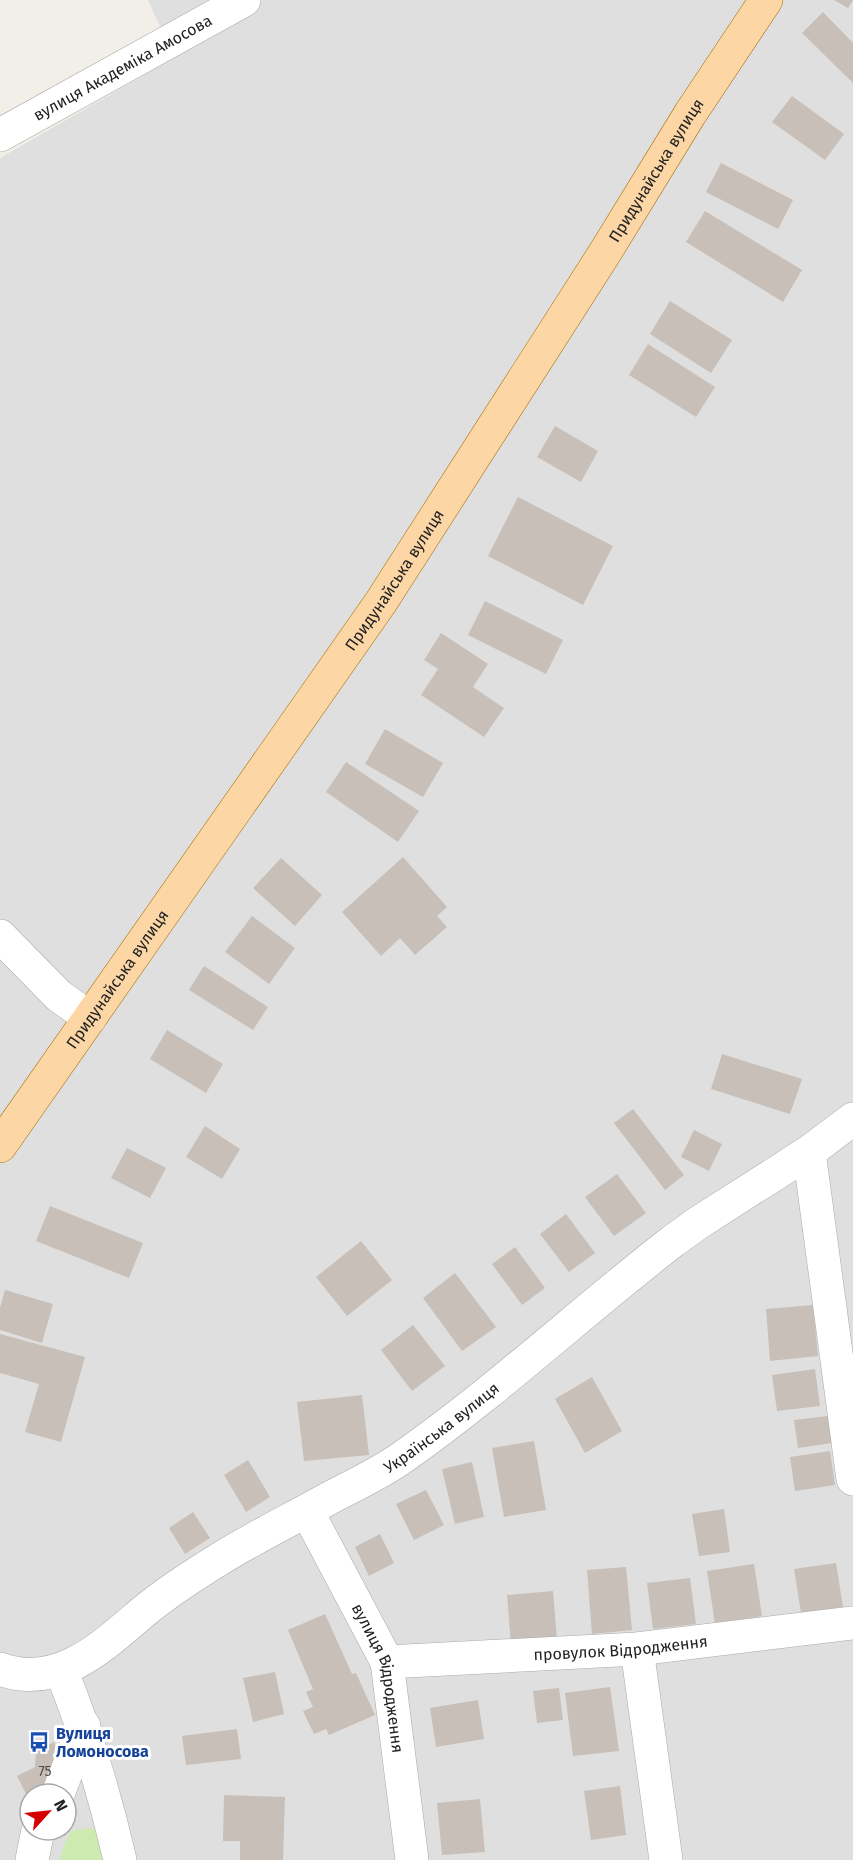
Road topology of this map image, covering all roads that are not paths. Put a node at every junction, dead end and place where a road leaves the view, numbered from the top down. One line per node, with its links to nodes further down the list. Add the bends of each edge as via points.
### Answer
1 (244, 0): 3 (street, вулиця Академіка Амосова)
2 (766, 0): 5 (main road, Придунайська вулиця, via 381,602)
3 (0, 135)
4 (0, 936): 5 (street, via 59,996)
5 (90, 1018): 7 (main road, Придунайська вулиця)
6 (853, 1119): 8 (street, Українська вулиця)
7 (0, 1146)
8 (809, 1152): 9 (street); 10 (street, Українська вулиця, via 673,1241 479,1400 399,1460)
9 (853, 1479)
10 (307, 1511): 13 (street, вулиця Відродження); 15 (street, Українська вулиця, via 194,1576 79,1662)
11 (853, 1623): 12 (street, провулок Відродження)
12 (637, 1649): 13 (street, провулок Відродження); 22 (street)
13 (387, 1662): 21 (street, вулиця Відродження)
14 (0, 1669): 15 (street, Українська вулиця, via 42,1675)
15 (61, 1670): 16 (street)
16 (84, 1726): 17 (street); 20 (street)
17 (63, 1782)
18 (36, 1842): 19 (street)
19 (32, 1860)
20 (120, 1860)
21 (412, 1860)
22 (666, 1860)

